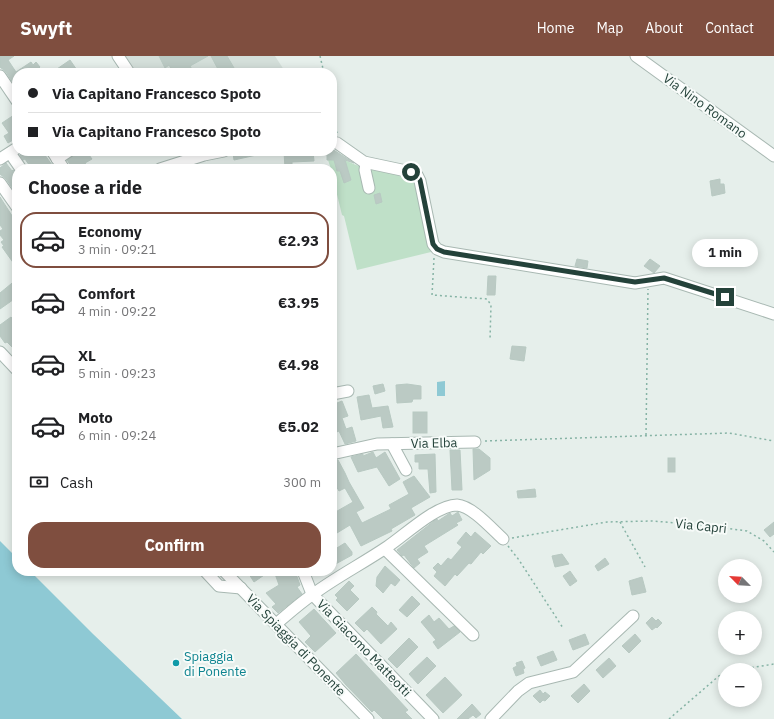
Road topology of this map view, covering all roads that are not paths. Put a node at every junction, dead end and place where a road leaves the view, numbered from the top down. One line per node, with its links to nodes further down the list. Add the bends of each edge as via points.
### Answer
1 (118, 56): 3 (street)
2 (636, 56): 9 (street, Via Nino Romano)
3 (127, 68)
4 (0, 76): 5 (street)
5 (12, 92)
6 (337, 143): 10 (street)
7 (9, 154): 11 (street)
8 (201, 156): 12 (street)
9 (774, 156)
10 (366, 163): 14 (street); 16 (street, via 417,175 433,244 444,252 635,282 664,278)
11 (17, 164)
12 (176, 164)
13 (0, 183): 15 (street)
14 (369, 188)
15 (12, 200)
16 (774, 314)
17 (0, 352): 18 (street)
18 (12, 362)
19 (348, 391): 20 (street)
20 (337, 393)
21 (475, 442): 22 (street, Via Elba)
22 (392, 444): 23 (street, Via Elba, via 377,444); 24 (street, Via Elba)
23 (337, 453)
24 (406, 470)
25 (503, 539): 26 (street, via 471,510 455,505 444,508 416,525)
26 (385, 549): 31 (street); 34 (street)
27 (210, 576): 30 (street, via 219,586)
28 (229, 576): 30 (street, Via Spiaggia di Ponente)
29 (305, 576): 31 (street, Via Giacomo Matteotti)
30 (241, 588): 33 (street, Via Spiaggia di Ponente)
31 (312, 594): 33 (street); 36 (street, Via Giacomo Matteotti)
32 (634, 616): 37 (street, via 573,672 529,683)
33 (276, 624): 35 (street, Via Spiaggia di Ponente)
34 (473, 635)
35 (368, 719)
36 (434, 719)
37 (491, 719)

